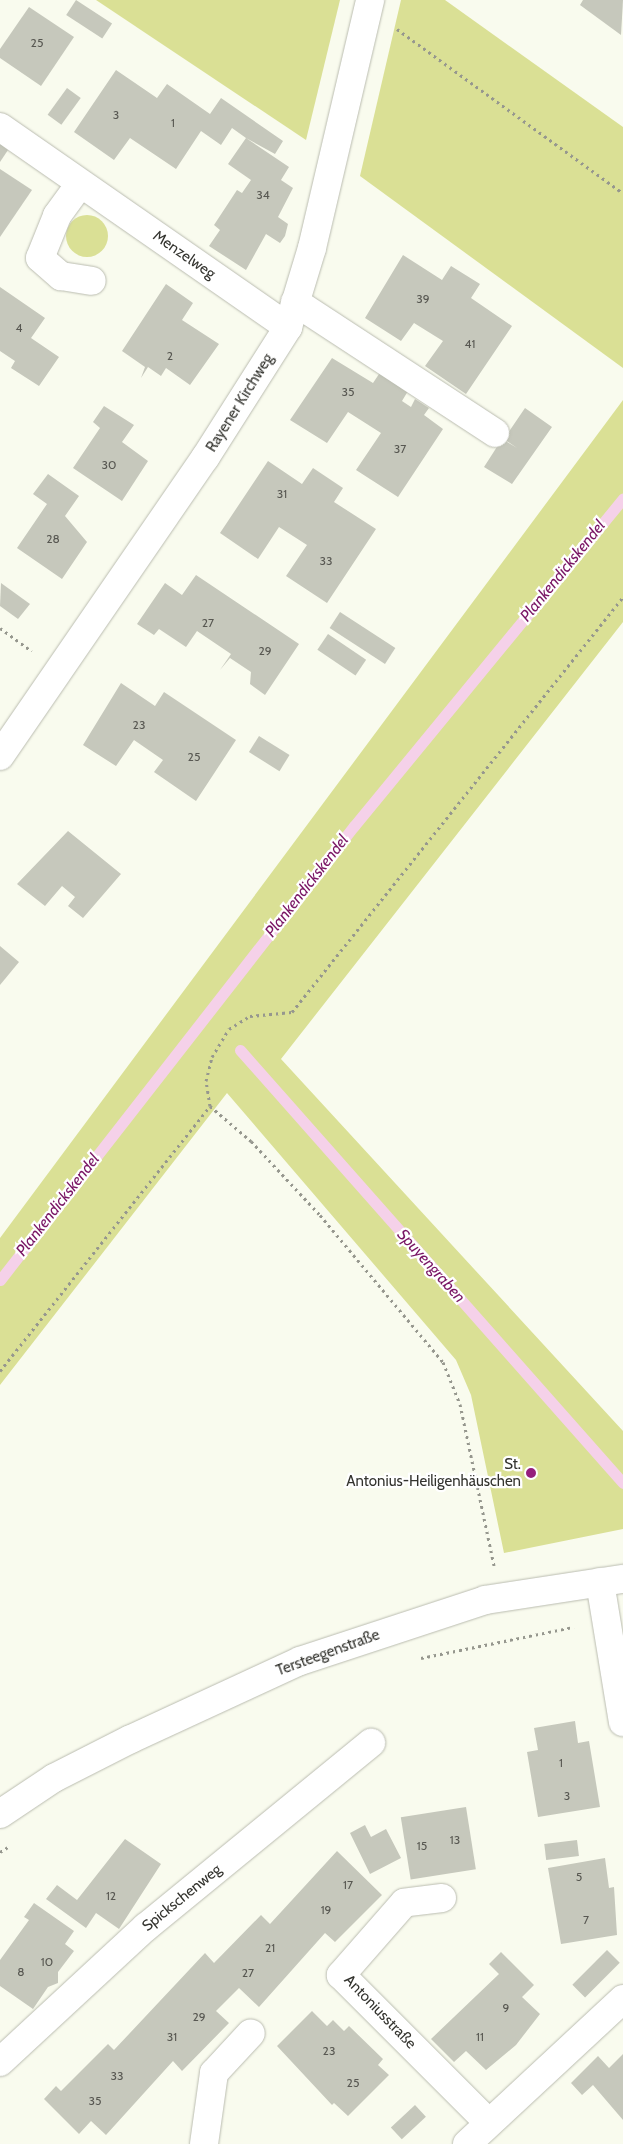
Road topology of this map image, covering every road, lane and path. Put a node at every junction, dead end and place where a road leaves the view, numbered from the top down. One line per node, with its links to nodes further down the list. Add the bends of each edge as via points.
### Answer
1 (369, 4): 4 (path); 6 (street, Rayener Kirchweg)
2 (0, 128): 3 (street, Menzelweg)
3 (80, 184): 5 (street, via 57,216 40,258 62,276); 6 (street, Menzelweg)
4 (623, 193)
5 (92, 281)
6 (291, 315): 7 (street, Menzelweg); 9 (street, Rayener Kirchweg, via 205,458)
7 (495, 433)
8 (623, 597): 10 (path, via 292,1012 250,1016 229,1029 212,1057 206,1081)
9 (0, 756)
10 (210, 1106): 11 (path); 13 (path, via 251,1140 320,1215 443,1362 460,1404 494,1556)
11 (0, 1370)
12 (612, 1580): 13 (street, Tersteegenstraße); 14 (street)
13 (498, 1598): 18 (street, Tersteegenstraße, via 300,1661 54,1778)
14 (605, 1621): 15 (path); 16 (street)
15 (414, 1660)
16 (623, 1722)
17 (372, 1743): 24 (street, Spickschenweg, via 146,1927)
18 (0, 1814)
19 (16, 1841): 20 (path)
20 (0, 1852)
21 (442, 1898): 25 (street, Antoniusstraße, via 404,1903 341,1975)
22 (623, 1999): 25 (street)
23 (251, 2032): 26 (street, via 214,2074)
24 (0, 2062)
25 (489, 2123): 27 (street)
26 (204, 2144)
27 (467, 2144)

